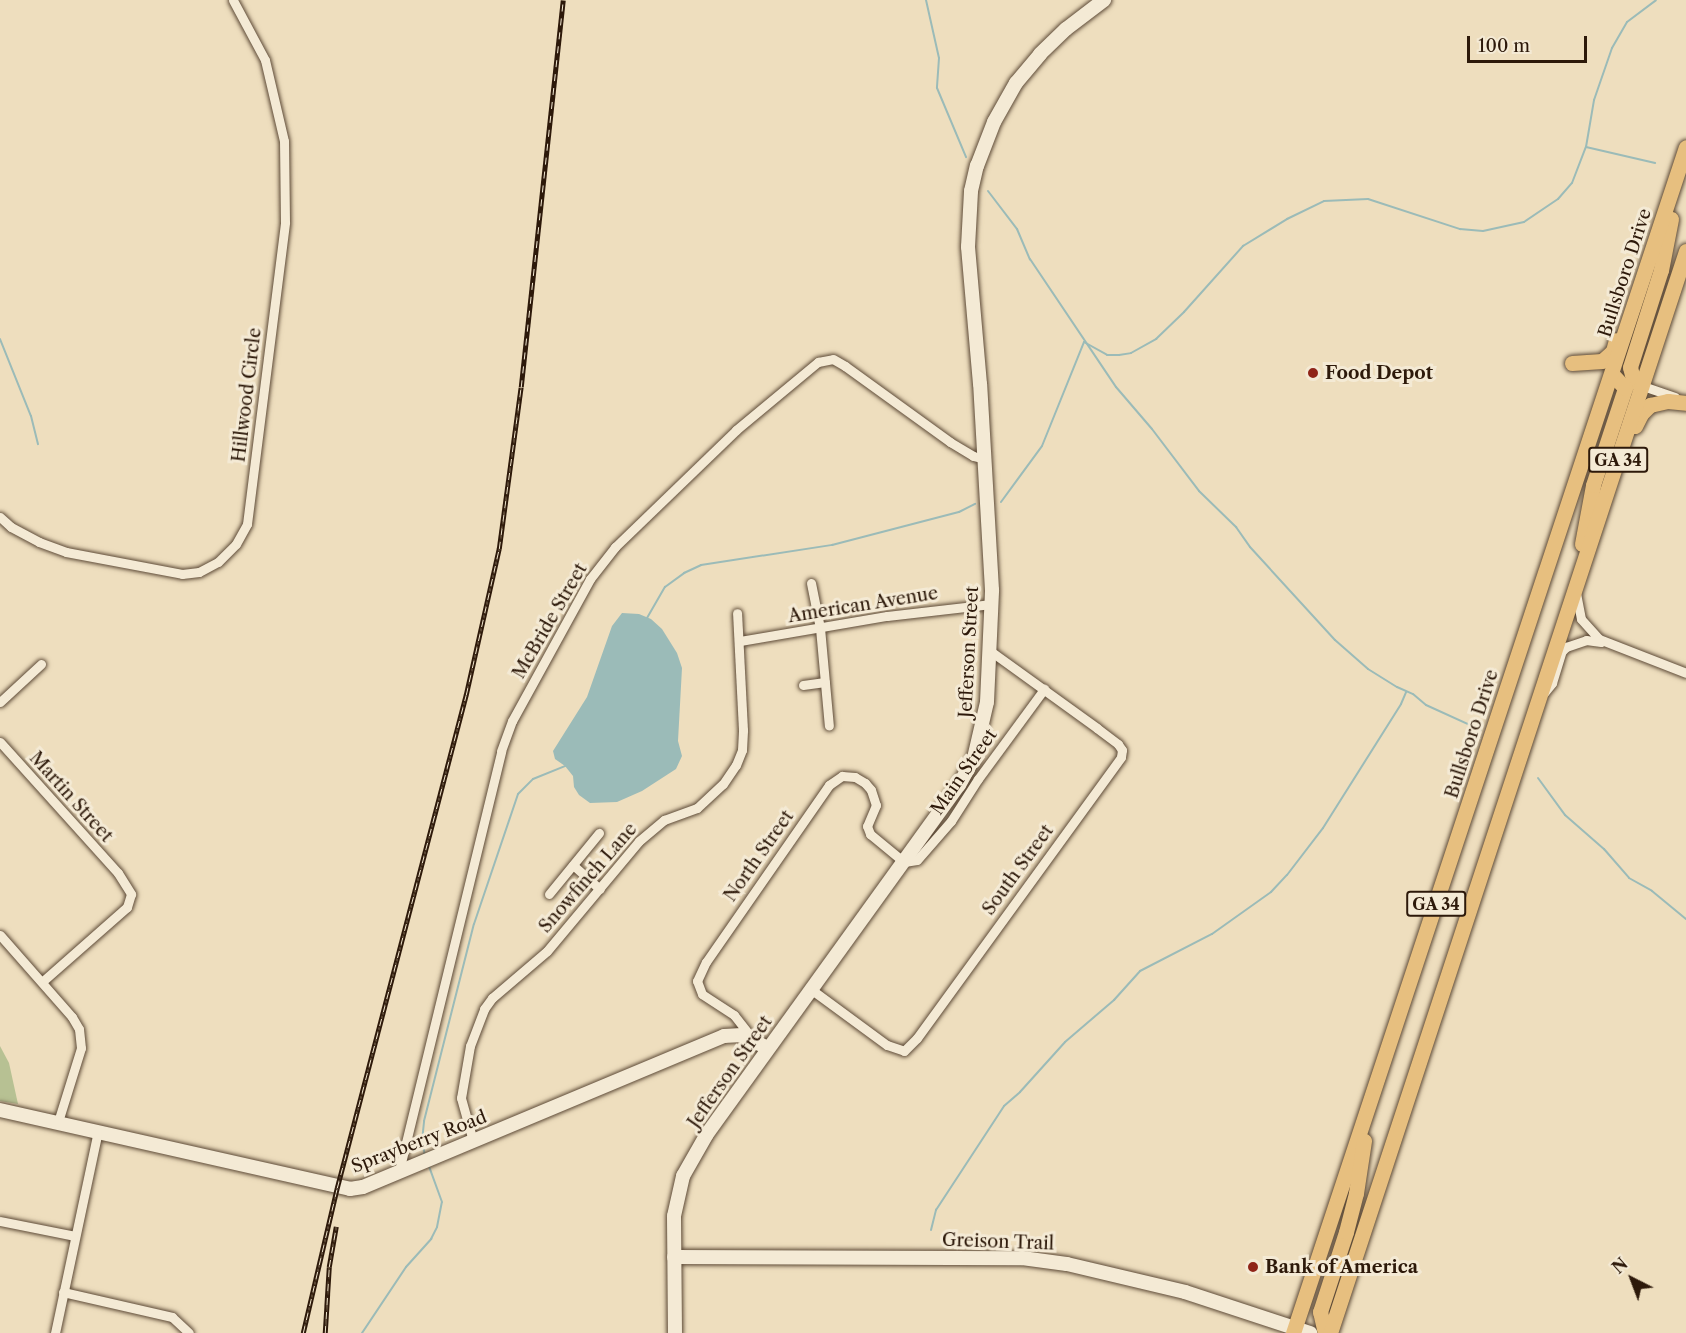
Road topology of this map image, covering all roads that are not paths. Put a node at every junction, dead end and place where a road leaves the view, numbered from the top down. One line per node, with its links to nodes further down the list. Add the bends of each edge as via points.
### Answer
1 (233, 0): 13 (street, Hillwood Circle, via 266,60 284,141 285,222 247,524 236,544 219,562 199,572 182,574 66,552 39,542)
2 (1104, 0): 11 (street, Jefferson Street, via 1066,29 1028,67 994,122 977,166 968,210 968,247)
3 (1686, 147): 4 (main road, Bullsboro Drive / GA 34)
4 (1674, 183): 6 (main road, Bullsboro Drive / GA 34); 9 (main road, via 1661,270 1630,367)
5 (1686, 251): 9 (main road, GA 34)
6 (1636, 300): 7 (main road, via 1608,356 1602,361); 8 (main road, Bullsboro Drive / GA 34)
7 (1572, 363)
8 (1612, 376): 9 (street); 15 (main road, via 1625,388 1593,485); 41 (main road, Bullsboro Drive / GA 34)
9 (1641, 386): 10 (street); 12 (main road, GA 34)
10 (1686, 402): 12 (main road, via 1659,402 1646,409)
11 (985, 459): 16 (street, Jefferson Street); 46 (street, McBride Street, via 950,442 845,366 833,360 818,363 736,430 615,547 590,579 512,721 501,751)
12 (1617, 463): 15 (main road, GA 34)
13 (0, 517)
14 (811, 583): 18 (street)
15 (1574, 589): 20 (street, via 1581,619 1599,639); 27 (main road, GA 34)
16 (991, 604): 18 (street, American Avenue); 21 (street, Jefferson Street)
17 (737, 613): 19 (street, Snowfinch Lane)
18 (820, 628): 19 (street, American Avenue); 24 (street)
19 (740, 640): 34 (street, Snowfinch Lane, via 743,730 736,765 723,784 697,808 654,827)
20 (1615, 645): 23 (street); 27 (street, via 1586,640 1566,647 1552,683)
21 (989, 650): 26 (street, South Street); 32 (street, Jefferson Street, via 987,702 974,758)
22 (41, 664): 28 (street)
23 (1686, 674)
24 (825, 682): 25 (street); 29 (street)
25 (803, 685)
26 (1044, 689): 32 (street, Main Street, via 951,821 917,860); 38 (street, South Street, via 1118,744 1122,757 917,1038 903,1051 887,1045)
27 (1538, 701): 57 (main road, GA 34)
28 (0, 702)
29 (829, 726)
30 (0, 742): 37 (street, Martin Street, via 118,873 131,894 127,907)
31 (599, 833): 33 (street)
32 (904, 862): 38 (street, Jefferson Street); 39 (street, North Street, via 867,830 876,805 871,790 855,777 845,776 829,785 706,962 697,981 698,988 734,1015)
33 (573, 865): 34 (street); 35 (street)
34 (600, 888): 45 (street, Snowfinch Lane, via 547,951 484,1009 470,1046 461,1098)
35 (549, 894)
36 (0, 935): 37 (street)
37 (42, 982): 43 (street, via 76,1021 82,1041)
38 (812, 990): 40 (street, Jefferson Street)
39 (753, 1039): 40 (street, Sprayberry Road); 45 (street, Sprayberry Road, via 732,1035 699,1045)
40 (767, 1048): 49 (street, Jefferson Street, via 683,1176 674,1216)
41 (1367, 1108): 51 (main road, Bullsboro Drive / GA 34); 56 (main road, via 1356,1193 1320,1312)
42 (0, 1110): 43 (street, Sprayberry Road)
43 (57, 1122): 44 (street, Sprayberry Road)
44 (98, 1131): 46 (street, Sprayberry Road, via 337,1188 363,1187); 48 (street)
45 (473, 1141): 46 (street, Sprayberry Road)
46 (399, 1171)
47 (0, 1221): 48 (street)
48 (75, 1236): 50 (street)
49 (674, 1257): 51 (street, Greison Trail, via 1022,1258 1067,1264 1185,1292); 54 (street, Jefferson Street)
50 (63, 1292): 52 (street); 53 (street, via 172,1317)
51 (1296, 1331): 55 (street, Greison Trail)
52 (55, 1333)
53 (189, 1333)
54 (675, 1333)
55 (1311, 1333)
56 (1325, 1333)
57 (1330, 1333)

